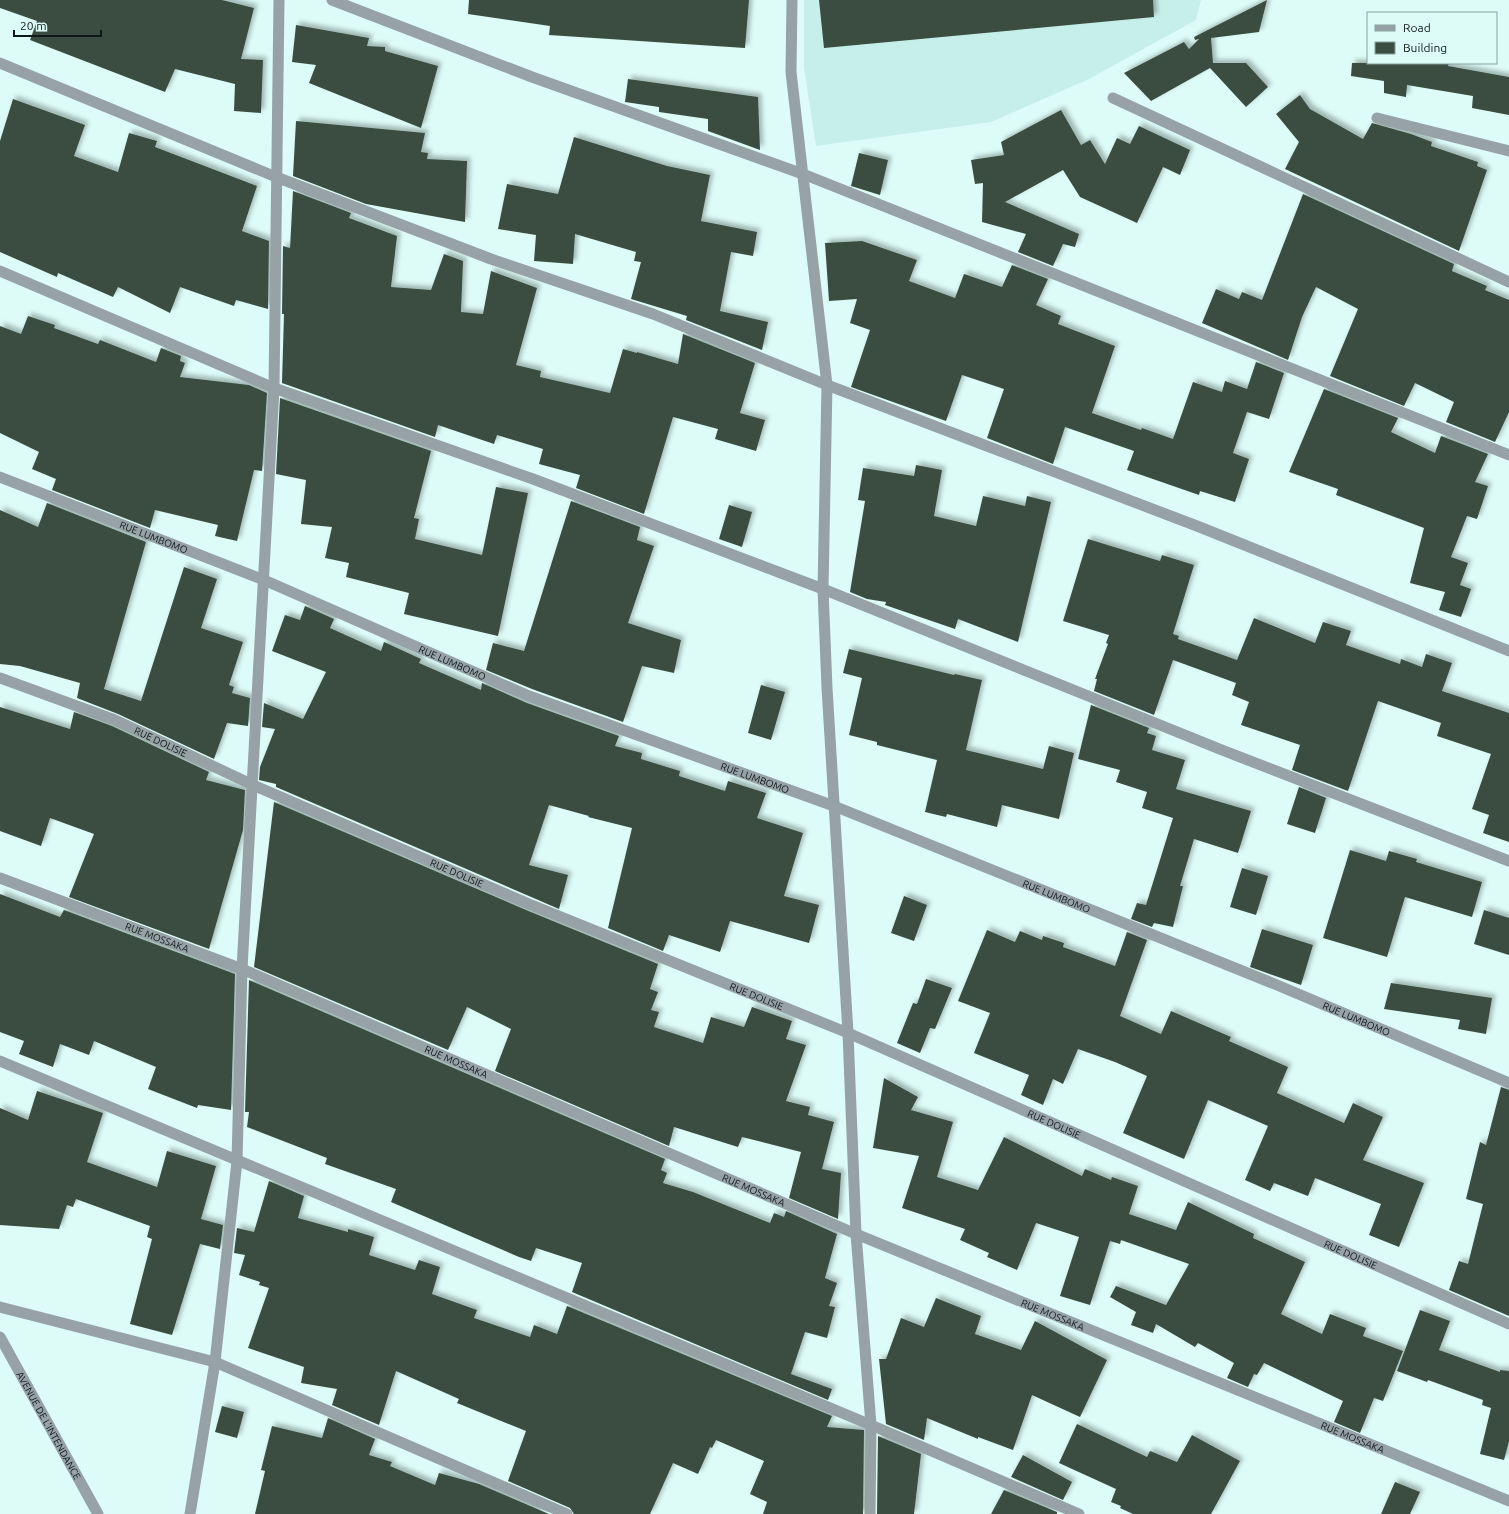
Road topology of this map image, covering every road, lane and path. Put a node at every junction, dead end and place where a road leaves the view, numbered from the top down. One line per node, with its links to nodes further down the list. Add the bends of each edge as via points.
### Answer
1 (279, 0): 9 (street)
2 (332, 0): 8 (street, via 532,77)
3 (792, 0): 8 (street, via 791,72)
4 (0, 63): 9 (street)
5 (1113, 98): 11 (street)
6 (1377, 118): 7 (street)
7 (1509, 151)
8 (803, 174): 12 (street); 14 (street)
9 (276, 177): 12 (street, via 491,259 653,314); 13 (street)
10 (0, 271): 13 (street)
11 (1509, 282)
12 (827, 385): 17 (street); 18 (street, via 1189,524)
13 (274, 388): 16 (street); 17 (street, via 533,479)
14 (1509, 455)
15 (0, 477): 16 (street, RUE LUMBOMO)
16 (264, 580): 20 (street); 21 (street, RUE LUMBOMO, via 529,696)
17 (823, 589): 21 (street); 22 (street, via 1222,750)
18 (1509, 651)
19 (0, 678): 20 (street, RUE DOLISIE, via 115,720)
20 (253, 786): 24 (street); 25 (street, RUE DOLISIE, via 528,904)
21 (834, 806): 25 (street); 27 (street, RUE LUMBOMO)
22 (1509, 861)
23 (0, 878): 24 (street, RUE MOSSAKA)
24 (242, 969): 28 (street); 29 (street, RUE MOSSAKA)
25 (848, 1032): 29 (street); 31 (street, RUE DOLISIE)
26 (0, 1061): 28 (street)
27 (1509, 1083)
28 (237, 1162): 33 (street); 34 (street)
29 (856, 1234): 34 (street); 35 (street, RUE MOSSAKA)
30 (0, 1307): 33 (street)
31 (1509, 1324)
32 (0, 1336): 36 (street, AVENUE DE L'INTENDANCE)
33 (215, 1362): 37 (street); 38 (street)
34 (871, 1425): 39 (street); 40 (street)
35 (1509, 1501)
36 (98, 1514)
37 (190, 1514)
38 (567, 1514)
39 (870, 1514)
40 (1079, 1514)

